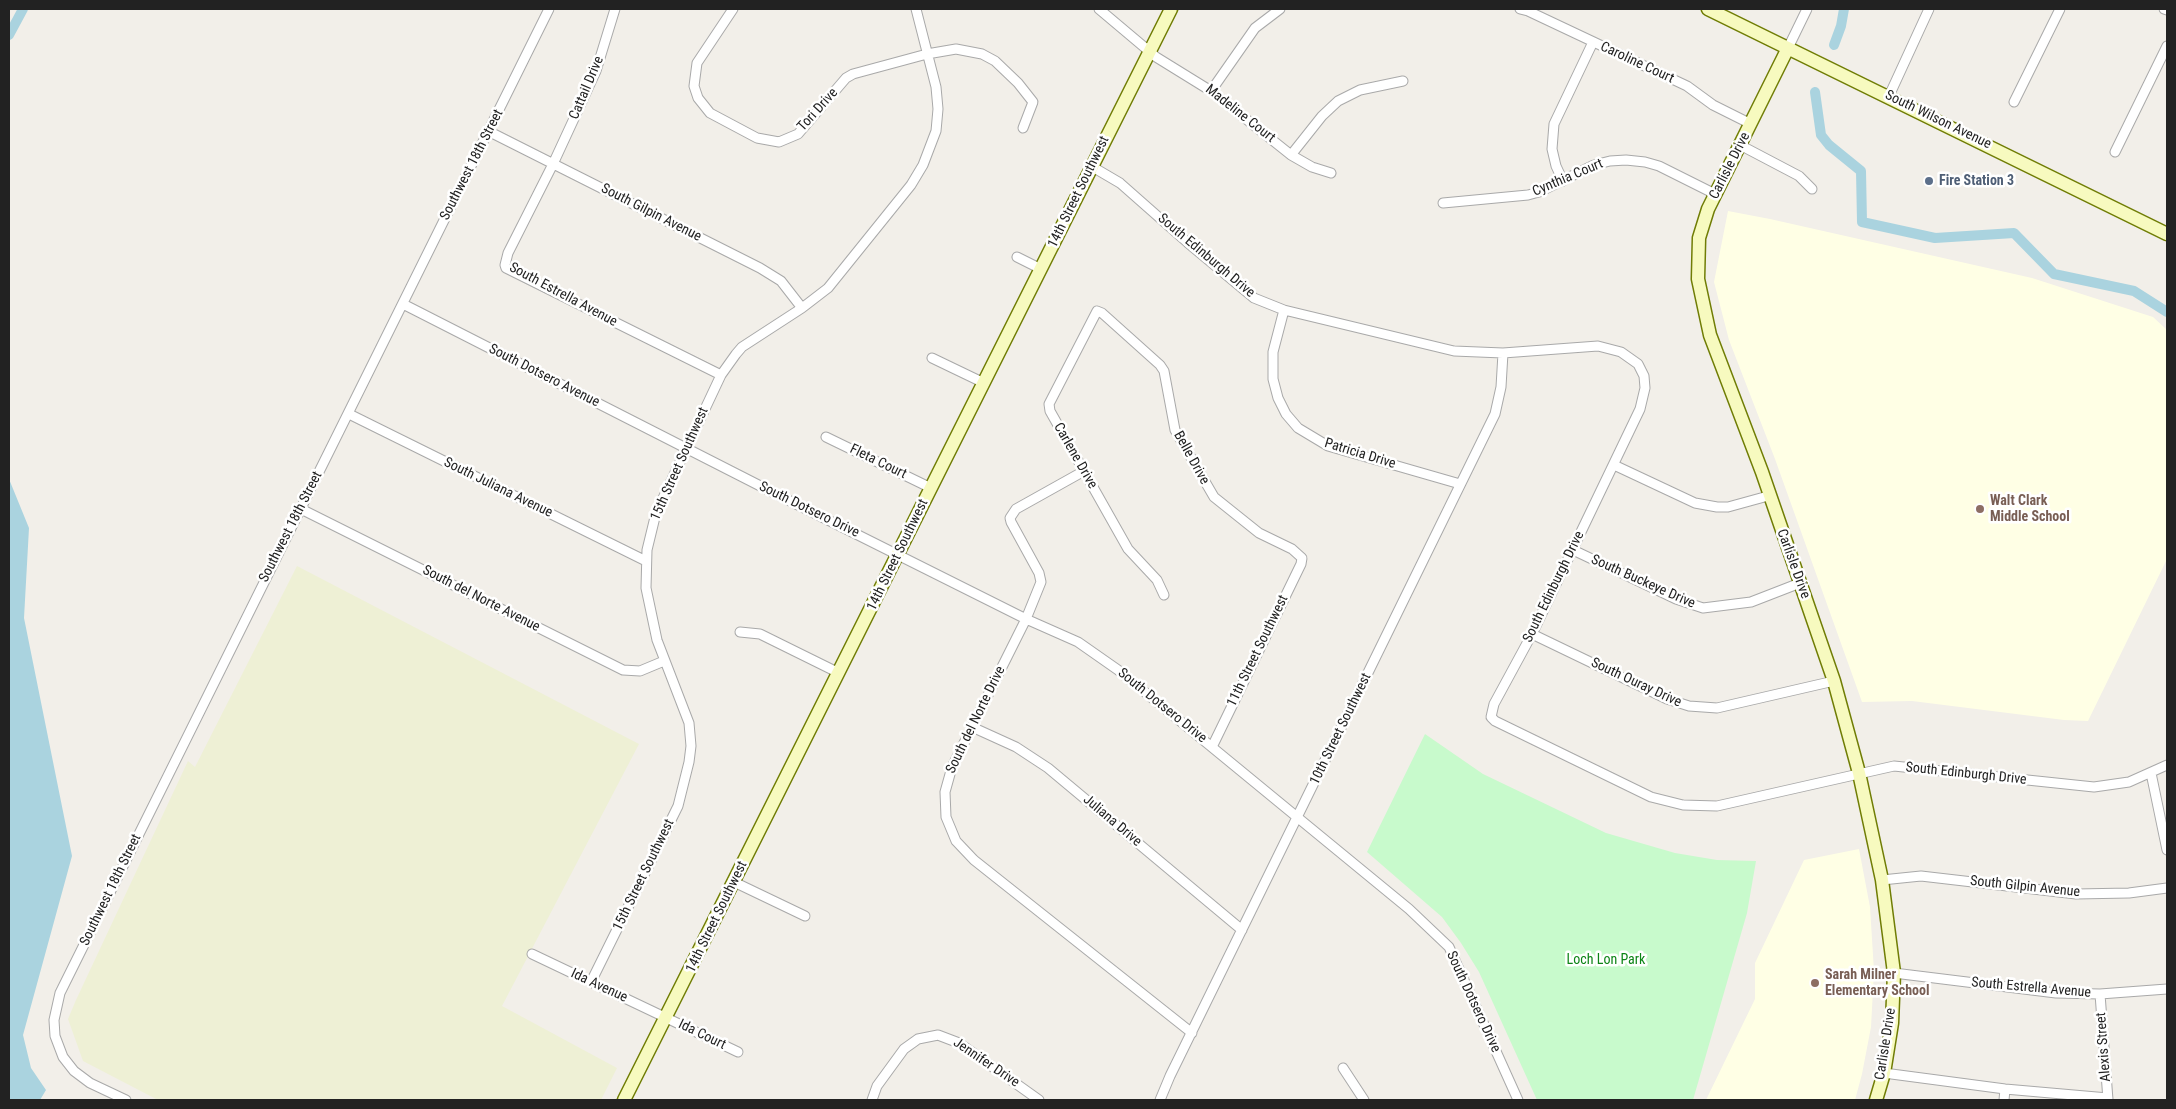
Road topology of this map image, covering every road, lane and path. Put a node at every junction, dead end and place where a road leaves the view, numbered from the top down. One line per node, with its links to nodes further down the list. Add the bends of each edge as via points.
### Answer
1 (549, 9): 24 (street, Southwest 18th Street)
2 (615, 9): 28 (street, Cattail Drive, via 596,70)
3 (733, 9): 17 (street, Tori Drive, via 697,63 694,90 704,107 718,119 768,141 785,141 798,134 850,75)
4 (916, 9): 17 (street, 15th Street Southwest)
5 (1099, 9): 16 (street, Madeline Court)
6 (1171, 9): 16 (main road, 14th Street Southwest)
7 (1280, 9): 19 (street, via 1255,28)
8 (1520, 9): 13 (street, Caroline Court)
9 (1708, 9): 15 (main road, South Wilson Avenue)
10 (1807, 9): 15 (street)
11 (1930, 9): 20 (street)
12 (2060, 9): 21 (street)
13 (1593, 42): 22 (street, Caroline Court, via 1687,86 1713,105); 31 (street, via 1554,124 1552,150)
14 (2167, 46): 26 (street)
15 (1788, 48): 20 (main road, South Wilson Avenue); 22 (main road, Carlisle Drive)
16 (1149, 51): 19 (street, Madeline Court); 29 (main road, 14th Street Southwest)
17 (926, 54): 23 (street, Tori Drive, via 968,50 995,61 1033,102); 39 (street, 15th Street Southwest, via 936,87 938,109 936,131 923,165 911,185 828,288)
18 (1403, 81): 27 (street, via 1360,90 1338,101)
19 (1211, 91): 27 (street, Madeline Court)
20 (1889, 96): 35 (main road, South Wilson Avenue)
21 (2014, 102)
22 (1751, 124): 25 (main road, Carlisle Drive)
23 (1023, 128)
24 (488, 131): 28 (street, South Gilpin Avenue); 38 (street, Southwest 18th Street)
25 (1740, 145): 32 (street, via 1799,176); 33 (main road, Carlisle Drive)
26 (2115, 152)
27 (1291, 154): 30 (street, Madeline Court)
28 (553, 164): 39 (street, South Gilpin Avenue, via 774,276); 44 (street, South Estrella Avenue, via 508,253 504,262 506,268)
29 (1091, 166): 37 (main road, 14th Street Southwest); 40 (street, South Edinburgh Drive, via 1120,183 1254,298)
30 (1331, 174)
31 (1563, 181): 33 (street, Cynthia Court, via 1594,165 1636,160 1659,166); 34 (street, Cynthia Court, via 1528,195)
32 (1812, 189)
33 (1715, 194): 53 (main road, Carlisle Drive, via 1699,238 1700,294 1710,335)
34 (1443, 203)
35 (2167, 234)
36 (1017, 257): 37 (street)
37 (1041, 268): 45 (main road, 14th Street Southwest)
38 (402, 304): 46 (street, Southwest 18th Street); 48 (street, South Dotsero Avenue)
39 (802, 308): 44 (street, 15th Street Southwest, via 742,348)
40 (1284, 310): 42 (street, South Edinburgh Drive, via 1454,351); 51 (street, Patricia Drive, via 1273,352 1273,379 1286,414 1298,428 1328,446)
41 (1100, 312): 50 (street, Carlene Drive, via 1094,315 1049,407); 57 (street, Belle Drive, via 1164,371 1175,430 1214,497 1259,533)
42 (1503, 353): 49 (street, South Edinburgh Drive, via 1598,346 1621,352 1638,364 1644,376 1644,394); 51 (street, 10th Street Southwest, via 1495,414)
43 (932, 358): 45 (street)
44 (721, 376): 48 (street, 15th Street Southwest)
45 (984, 383): 52 (main road, 14th Street Southwest)
46 (349, 414): 54 (street, Southwest 18th Street); 58 (street, South Juliana Avenue)
47 (826, 437): 52 (street, Fleta Court)
48 (686, 448): 56 (street, South Dotsero Drive); 58 (street, 15th Street Southwest, via 656,513)
49 (1614, 465): 53 (street, via 1696,503 1728,507); 55 (street, South Edinburgh Drive)
50 (1084, 471): 60 (street, Carlene Drive, via 1128,549 1157,580); 61 (street, South del Norte Drive, via 1016,509 1010,518 1041,578)
51 (1460, 484): 72 (street, 10th Street Southwest)
52 (930, 488): 56 (main road, 14th Street Southwest)
53 (1768, 496): 59 (main road, Carlisle Drive)
54 (301, 508): 64 (street, South del Norte Avenue, via 623,670 640,671); 91 (street, Southwest 18th Street, via 60,993 54,1020 59,1050 68,1064 90,1083)
55 (1573, 550): 59 (street, South Buckeye Drive, via 1676,600 1703,608 1750,602); 63 (street, South Edinburgh Drive)
56 (898, 554): 61 (street, South Dotsero Drive); 65 (main road, 14th Street Southwest)
57 (1301, 555): 68 (street, 11th Street Southwest, via 1301,564)
58 (646, 561): 64 (street, 15th Street Southwest, via 650,613)
59 (1800, 583): 66 (main road, Carlisle Drive)
60 (1164, 595)
61 (1026, 619): 67 (street, South del Norte Drive); 68 (street, South Dotsero Drive, via 1078,642 1118,670)
62 (740, 632): 65 (street, via 760,634)
63 (1532, 634): 66 (street, South Ouray Drive, via 1667,699 1689,706 1717,708); 70 (street, South Edinburgh Drive, via 1494,704 1493,719 1651,797 1682,806 1717,806)
64 (664, 661): 81 (street, 15th Street Southwest, via 689,723 691,746 686,780 678,806)
65 (839, 673): 75 (main road, 14th Street Southwest)
66 (1834, 682): 70 (main road, Carlisle Drive)
67 (972, 727): 78 (street, Juliana Drive, via 1016,747 1048,768); 85 (street, South del Norte Drive, via 952,767 945,792 946,816 956,841 985,870)
68 (1212, 747): 72 (street, South Dotsero Drive)
69 (2167, 766): 71 (street, South Edinburgh Drive)
70 (1859, 773): 71 (street, South Edinburgh Drive, via 1908,766 2094,787 2130,782); 74 (main road, Carlisle Drive)
71 (2151, 773): 73 (street)
72 (1298, 817): 78 (street, 10th Street Southwest); 97 (street, South Dotsero Drive, via 1409,909 1449,947)
73 (2167, 850)
74 (1882, 880): 76 (street, South Gilpin Avenue, via 1920,876 2076,894); 80 (main road, Carlisle Drive)
75 (734, 882): 77 (street); 84 (main road, 14th Street Southwest)
76 (2167, 888)
77 (805, 916)
78 (1242, 930): 85 (street, 10th Street Southwest)
79 (532, 954): 81 (street, Ida Avenue)
80 (1894, 972): 83 (street, South Estrella Avenue, via 2056,993); 88 (main road, Carlisle Drive, via 1892,1023)
81 (591, 982): 84 (street, Ida Avenue)
82 (2167, 989): 83 (street, South Estrella Avenue)
83 (2100, 994): 90 (street, Alexis Street)
84 (667, 1017): 86 (street, Ida Court); 92 (main road, 14th Street Southwest)
85 (1192, 1033): 95 (street, 10th Street Southwest)
86 (738, 1052)
87 (1343, 1068): 96 (street)
88 (1884, 1073): 89 (street); 98 (main road, Carlisle Drive)
89 (2005, 1089): 90 (street); 99 (street)
90 (2108, 1099)
91 (126, 1100)
92 (624, 1100)
93 (872, 1100): 94 (street, Jennifer Drive, via 877,1086 904,1049 918,1039 938,1035 959,1043)
94 (1039, 1100)
95 (1160, 1100)
96 (1364, 1100)
97 (1518, 1100)
98 (1876, 1100)
99 (2004, 1100)

